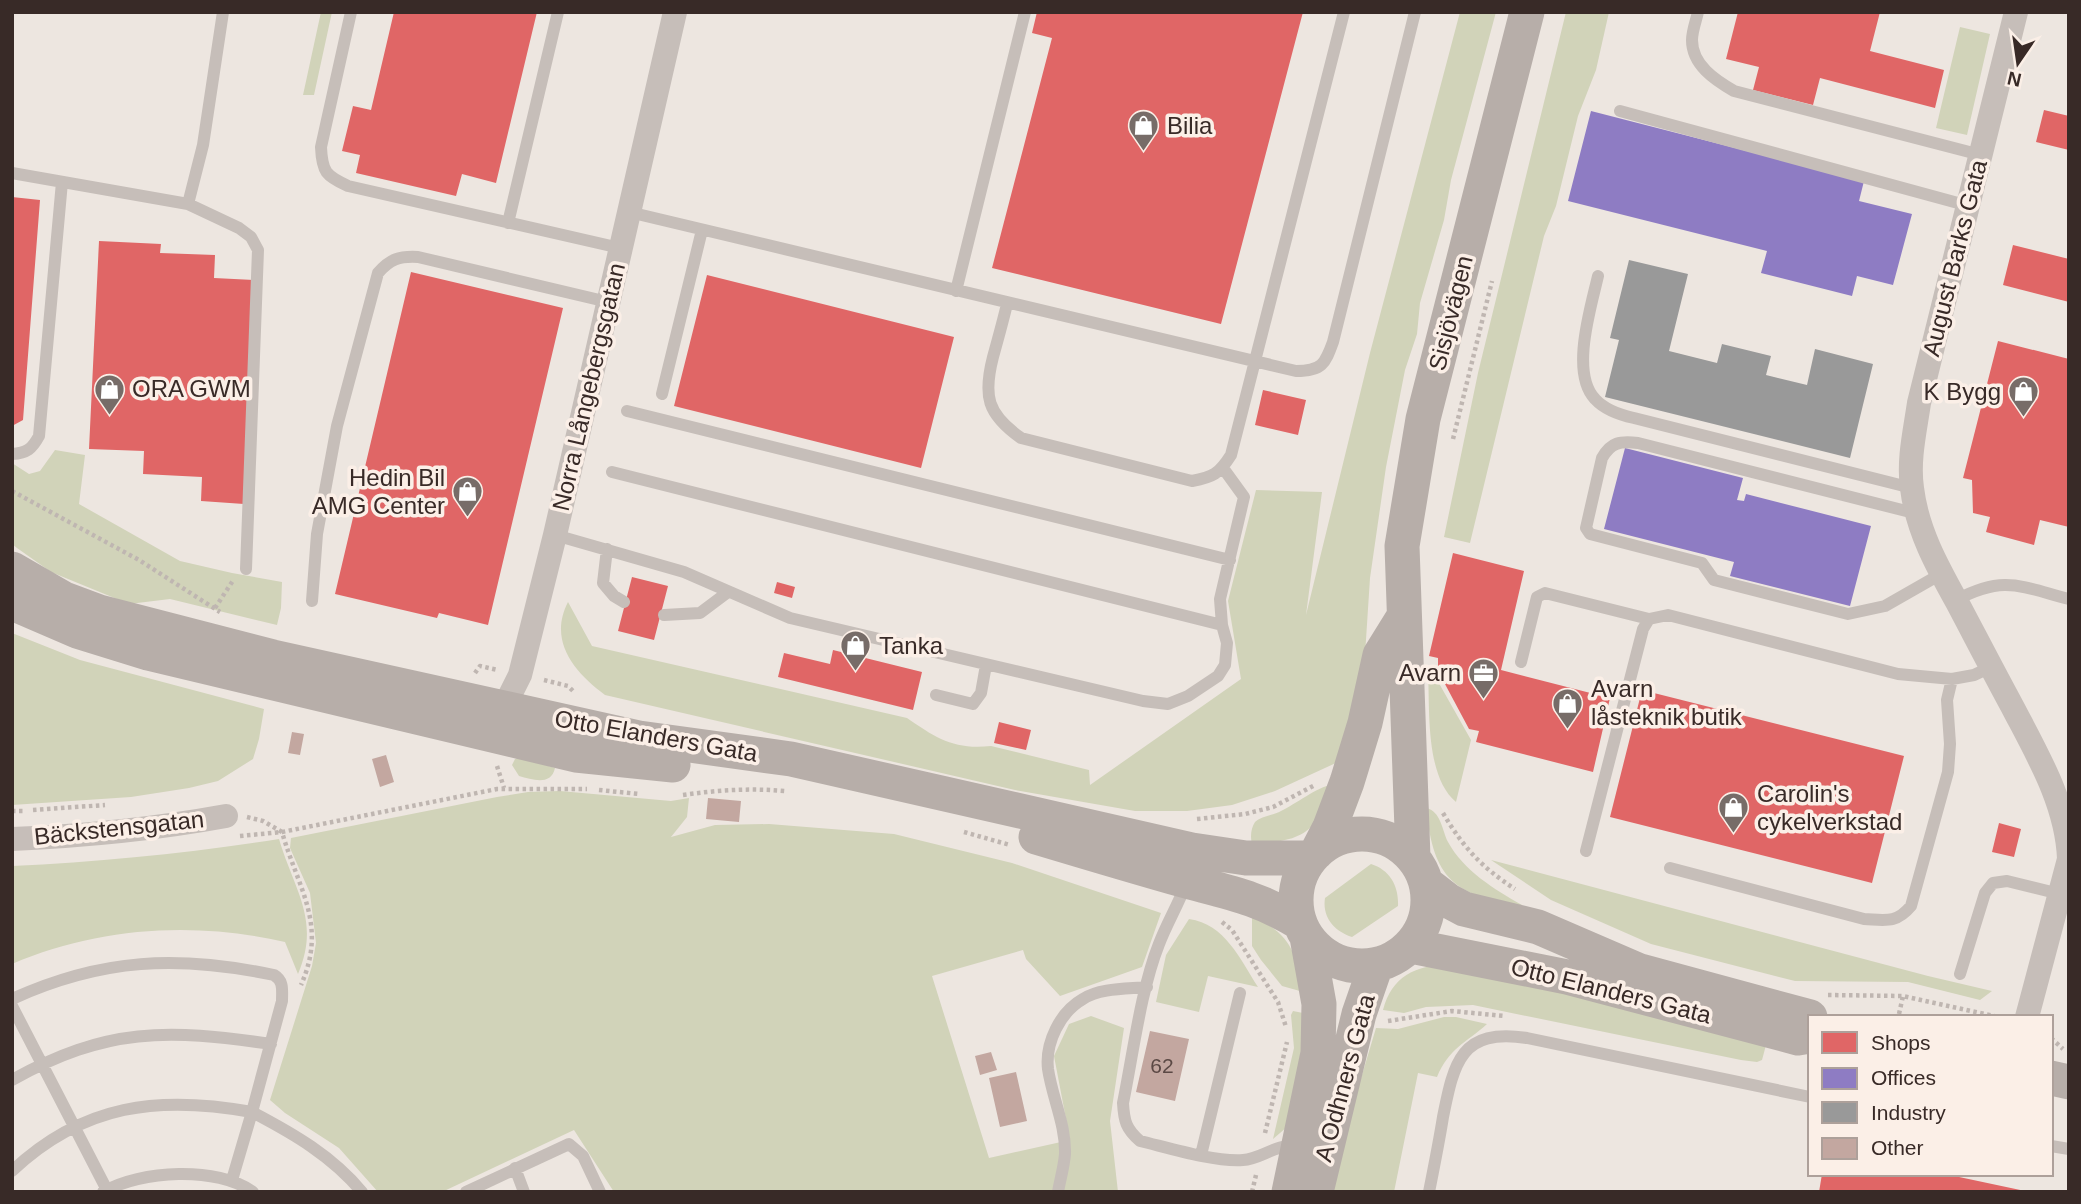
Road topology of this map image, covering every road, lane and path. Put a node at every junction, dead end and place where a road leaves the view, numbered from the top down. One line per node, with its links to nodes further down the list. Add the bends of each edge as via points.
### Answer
1 (223, 12): 15 (lane, via 204,145)
2 (351, 12): 18 (lane, via 321,147 321,164 330,178)
3 (558, 12): 18 (lane)
4 (675, 12): 17 (street, Norra Långebergsgatan)
5 (1025, 12): 23 (lane)
6 (1344, 12): 26 (lane)
7 (1415, 12): 26 (lane, via 1327,358 1307,371)
8 (1527, 12): 51 (street, Sisjövägen, via 1423,419 1402,546)
9 (1698, 12): 12 (lane, via 1694,53 1708,73 1734,91)
10 (2016, 12): 12 (street, August Barks Gata)
11 (1620, 111): 16 (lane)
12 (1982, 155): 16 (street, August Barks Gata)
13 (12, 173): 14 (lane)
14 (62, 182): 15 (lane); 30 (lane, via 39,436 33,448)
15 (188, 204): 40 (lane, via 239,228 258,250)
16 (1969, 206): 33 (street, August Barks Gata, via 1919,403 1911,453)
17 (629, 212): 19 (lane); 20 (street, Norra Långebergsgatan)
18 (508, 223): 20 (lane)
19 (702, 230): 23 (lane); 27 (lane)
20 (620, 248): 24 (street, Norra Långebergsgatan)
21 (1495, 270): 29 (path)
22 (1598, 276): 33 (lane, via 1584,357 1592,397 1600,404 1618,414)
23 (956, 291): 25 (lane)
24 (608, 302): 36 (street, Norra Långebergsgatan); 45 (lane, via 418,257 399,256 386,264 378,273 337,426 317,534)
25 (1007, 303): 26 (lane); 31 (lane, via 987,393 1004,426 1021,438 1192,481)
26 (1254, 361): 31 (lane, via 1231,455)
27 (662, 394)
28 (627, 411): 38 (lane)
29 (1452, 442)
30 (12, 454)
31 (1223, 468): 38 (lane, via 1244,497)
32 (612, 472): 53 (lane)
33 (1912, 488): 35 (street, August Barks Gata)
34 (12, 491): 48 (path, via 139,560)
35 (1918, 514): 41 (street, August Barks Gata); 41 (lane, via 1623,441 1607,449 1602,458 1586,528 1590,534 1702,563 1714,580 1848,614 1885,606)
36 (555, 535): 37 (lane); 57 (street, Norra Långebergsgatan)
37 (607, 549): 42 (lane, via 684,572); 46 (lane, via 603,583)
38 (1230, 560): 53 (lane, via 1220,599)
39 (12, 569): 62 (street, Otto Elanders Gata, via 64,599 153,627)
40 (246, 569): 48 (path, via 231,582)
41 (1941, 574): 44 (street, August Barks Gata)
42 (727, 592): 49 (lane, via 700,613); 55 (lane, via 790,618)
43 (2069, 599): 44 (lane, via 2001,584)
44 (1956, 600): 56 (street, August Barks Gata)
45 (312, 601)
46 (624, 602)
47 (12, 603): 63 (street, Otto Elanders Gata, via 77,631 148,653)
48 (215, 608): 50 (path)
49 (664, 615)
50 (226, 616)
51 (1403, 618): 64 (street, via 1380,655); 68 (street, Sisjövägen, via 1408,657)
52 (1649, 619): 54 (lane, via 1545,593 1537,597); 59 (lane, via 1668,615 1898,674); 76 (lane)
53 (1222, 625): 55 (lane, via 1227,643 1225,665 1218,676 1168,704)
54 (1521, 662)
55 (986, 665): 60 (lane, via 981,692 972,704)
56 (1991, 667): 59 (lane); 69 (street, August Barks Gata)
57 (520, 675): 58 (path, via 480,666); 61 (path, via 568,687); 62 (street, Norra Långebergsgatan)
58 (467, 678)
59 (1952, 679): 78 (lane, via 1947,699 1948,772 1911,906 1901,918 1864,919)
60 (936, 695)
61 (582, 698)
62 (504, 707): 63 (street, via 488,721); 77 (street, Otto Elanders Gata, via 639,738 792,759 1192,850 1246,858)
63 (458, 728): 80 (street, Otto Elanders Gata, via 576,755 788,778 1028,835)
64 (1347, 782): 70 (path, via 1331,779 1273,807); 77 (street)
65 (796, 792): 67 (path, via 750,788)
66 (640, 794): 73 (path, via 504,788)
67 (677, 795)
68 (1409, 795): 79 (street, Sisjövägen); 81 (path, via 1436,801 1475,860)
69 (2064, 806): 82 (street, August Barks Gata, via 2069,859)
70 (1245, 814)
71 (230, 827): 73 (path); 73 (path, via 242,815); 74 (street, Bäckstensgatan)
72 (963, 831): 75 (path)
73 (282, 832): 92 (path, via 303,886 312,940 302,984)
74 (12, 839)
75 (1014, 846)
76 (1586, 851)
77 (1314, 855): 79 (street, Otto Elanders Gata, via 1345,836 1366,834 1397,844); 84 (street, via 1297,889)
78 (1670, 868)
79 (1420, 871): 85 (street, via 1429,903 1425,922); 94 (street, Otto Elanders Gata, via 1449,901 1464,909 1538,928 1640,971)
80 (1187, 881): 84 (street, Otto Elanders Gata, via 1274,907); 88 (lane, via 1158,944)
81 (1518, 892)
82 (2060, 894): 87 (lane, via 2007,881 1993,883 1985,893); 97 (street, August Barks Gata)
83 (1220, 921): 98 (path, via 1232,930 1278,1002)
84 (1303, 930): 86 (street, Otto Elanders Gata, via 1320,951 1337,962 1356,967); 109 (street, A Odhners Gata, via 1318,1004 1318,1053)
85 (1411, 946): 86 (street); 99 (street, Otto Elanders Gata, via 1567,977 1798,1038)
86 (1376, 965): 124 (street, A Odhners Gata, via 1359,1014)
87 (1960, 974)
88 (1147, 987): 110 (lane, via 1123,1103 1124,1122 1140,1141); 121 (lane, via 1083,999 1065,1015 1048,1047 1065,1154)
89 (1240, 993): 110 (lane)
90 (1903, 996): 94 (path); 95 (path); 96 (path)
91 (12, 999): 92 (lane, via 82,973 177,961 274,975 280,979)
92 (282, 1001): 102 (lane)
93 (12, 1006): 104 (lane)
94 (1817, 1006)
95 (1899, 1014)
96 (1989, 1015)
97 (2028, 1015)
98 (1287, 1028)
99 (1808, 1036)
100 (2053, 1040): 103 (path)
101 (1287, 1041): 111 (path)
102 (271, 1044): 104 (lane, via 180,1034 129,1036); 107 (lane)
103 (2069, 1052)
104 (41, 1064): 105 (lane); 108 (lane)
105 (12, 1080)
106 (1808, 1097): 125 (lane, via 1527,1038 1489,1037 1465,1052 1452,1071)
107 (253, 1112): 108 (lane, via 154,1104); 114 (lane); 117 (lane, via 308,1143)
108 (73, 1126): 113 (lane); 115 (lane)
109 (1299, 1148): 111 (lane, via 1287,1145); 123 (street, A Odhners Gata)
110 (1201, 1155): 111 (lane, via 1244,1160)
111 (1260, 1156): 122 (path)
112 (514, 1168): 118 (lane); 119 (lane); 120 (lane, via 569,1144 583,1156)
113 (12, 1171)
114 (232, 1180): 115 (lane, via 167,1174); 116 (lane)
115 (106, 1191)
116 (253, 1192)
117 (362, 1192)
118 (466, 1192)
119 (524, 1192)
120 (600, 1192)
121 (1058, 1192)
122 (1252, 1192)
123 (1289, 1192)
124 (1316, 1192)
125 (1429, 1192)

